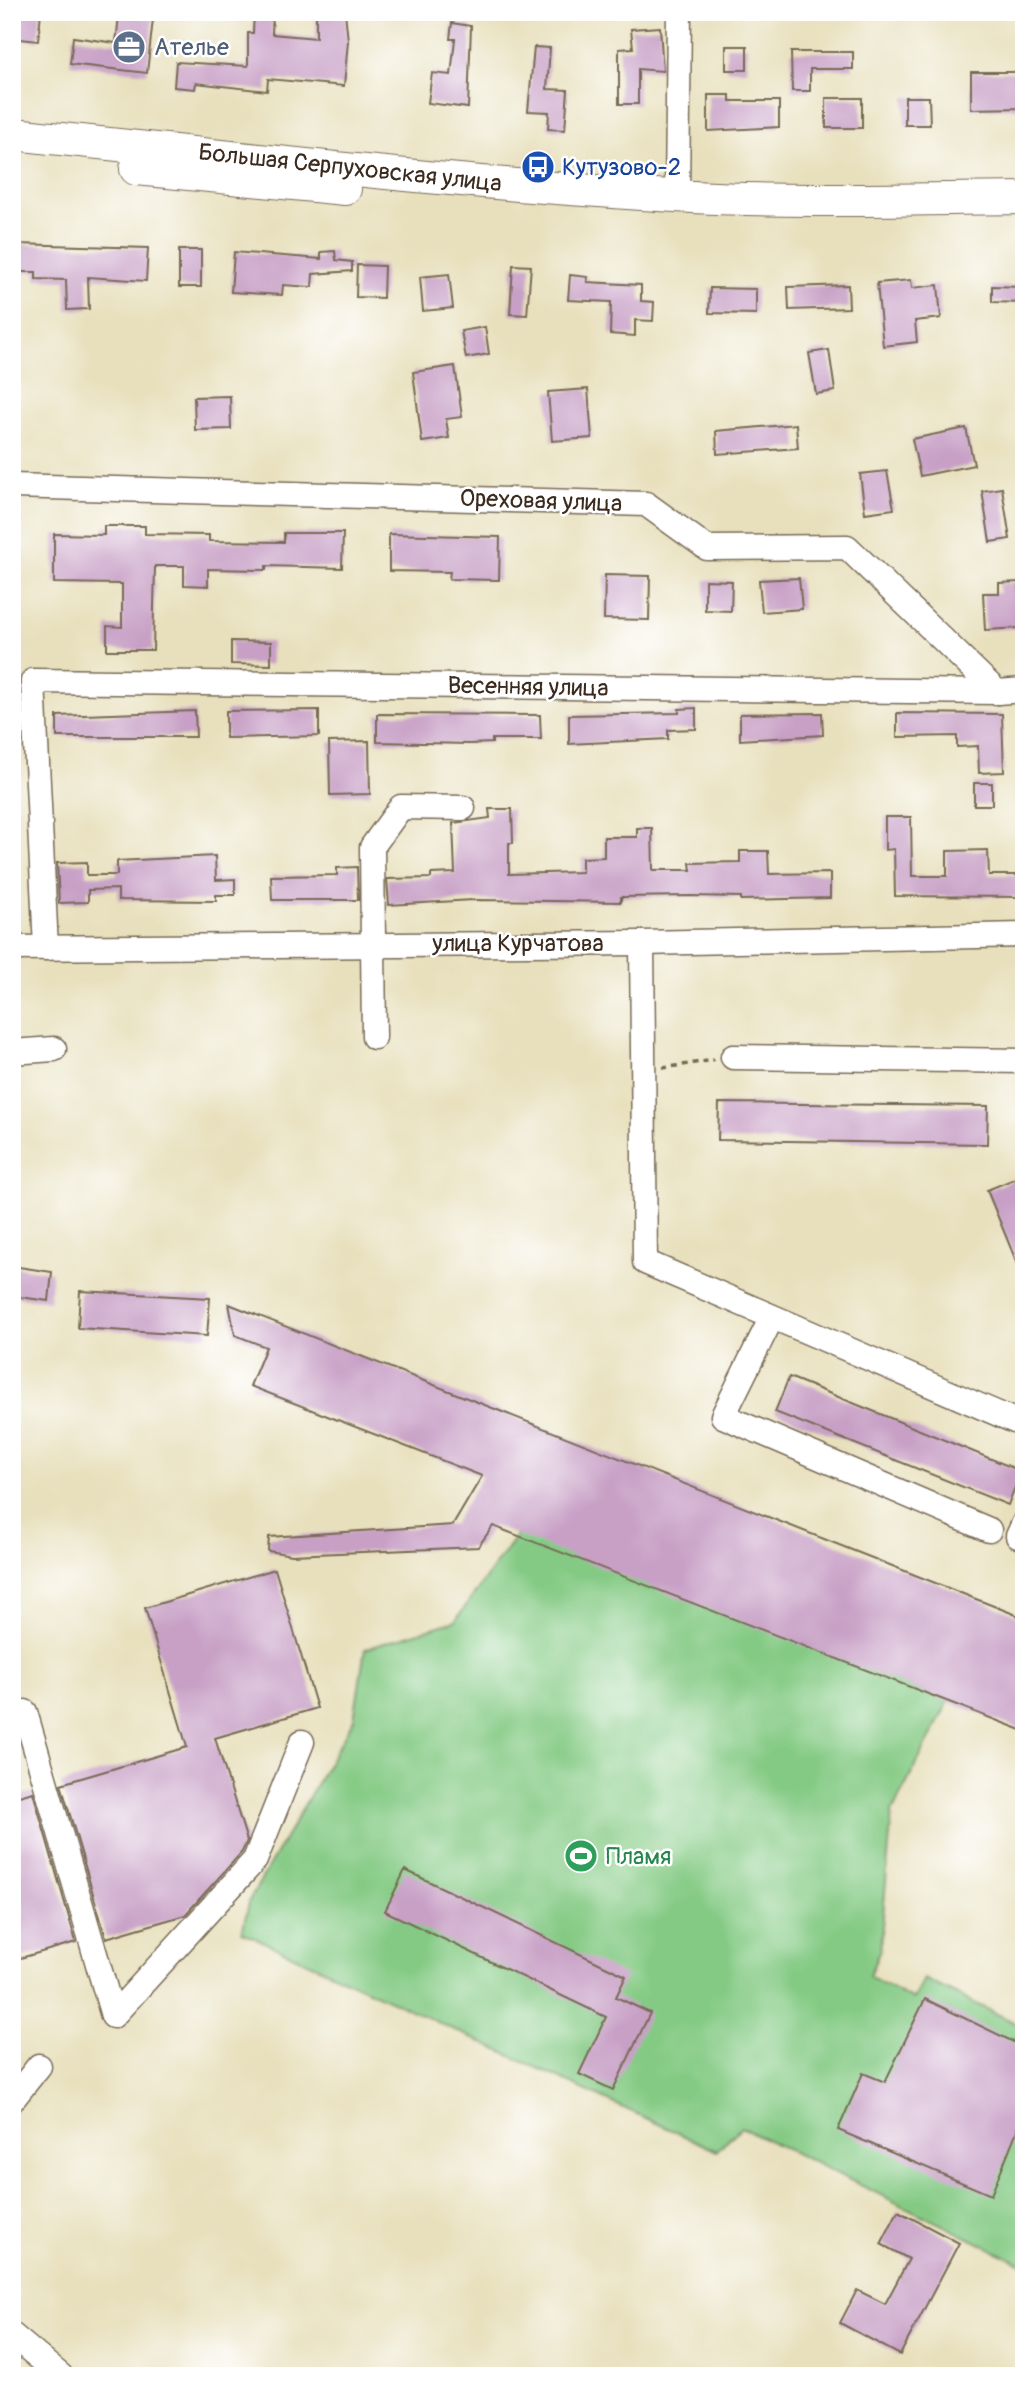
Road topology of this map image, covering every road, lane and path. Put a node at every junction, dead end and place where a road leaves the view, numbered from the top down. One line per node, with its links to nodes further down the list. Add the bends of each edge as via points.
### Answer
1 (679, 12): 4 (street)
2 (12, 134): 4 (main road, Большая Серпуховская улица, via 526,186)
3 (12, 156): 6 (main road, Большая Серпуховская улица, via 675,218)
4 (677, 196): 5 (main road, Большая Серпуховская улица)
5 (1024, 198)
6 (1024, 219)
7 (12, 486): 9 (street, Ореховая улица, via 646,504 707,548 847,547)
8 (1024, 690): 9 (street, Весенняя улица)
9 (997, 692): 15 (street, Весенняя улица, via 33,681)
10 (463, 808): 12 (street, via 401,807 372,847)
11 (1024, 935): 13 (street, улица Курчатова)
12 (371, 943): 13 (street, улица Курчатова); 15 (street, улица Курчатова); 16 (street)
13 (642, 943): 21 (street)
14 (12, 948): 15 (street, улица Курчатова)
15 (46, 948)
16 (374, 1037)
17 (54, 1049): 18 (street)
18 (12, 1052)
19 (733, 1057): 20 (street); 21 (path)
20 (1024, 1061)
21 (643, 1072): 22 (street, via 645,1262)
22 (772, 1317): 23 (street); 24 (street, via 723,1416)
23 (1024, 1425)
24 (989, 1530)
25 (12, 1721): 26 (street, via 25,1712 113,2016 255,1860)
26 (302, 1742)
27 (39, 2066): 28 (street)
28 (12, 2100)
29 (12, 2335): 30 (street)
30 (61, 2376)

